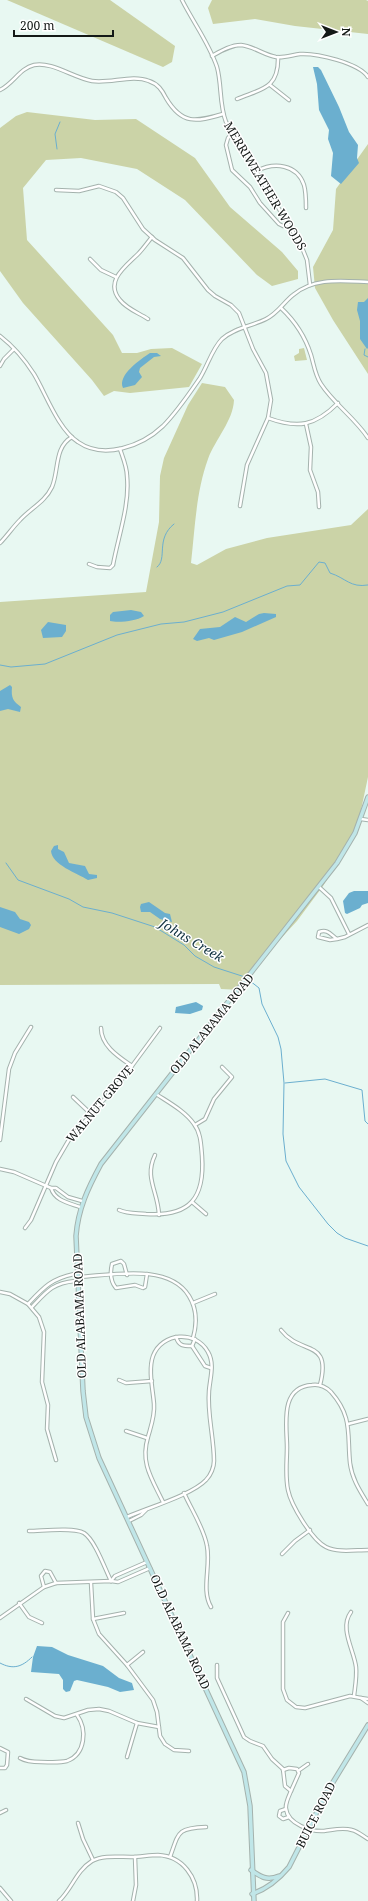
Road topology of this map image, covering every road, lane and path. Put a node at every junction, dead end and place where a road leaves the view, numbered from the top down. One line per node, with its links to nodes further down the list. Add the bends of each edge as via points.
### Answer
1 (182, 0): 2 (street, MERRIWEATHER WOODS)
2 (212, 56): 3 (street, via 230,47 242,45); 9 (street, MERRIWEATHER WOODS, via 220,78)
3 (278, 57): 4 (street, via 300,54 318,56 357,67); 5 (street, via 277,72)
4 (368, 77)
5 (270, 84): 7 (street, via 260,92); 8 (street)
6 (0, 90): 9 (street, via 28,67 44,64 92,81 149,81 160,88 176,112 189,119 202,120)
7 (237, 99)
8 (289, 100)
9 (223, 114): 10 (street, MERRIWEATHER WOODS)
10 (233, 133): 11 (street, MERRIWEATHER WOODS); 14 (street, via 226,145 232,170 250,187 279,224)
11 (257, 171): 13 (street, via 275,165 285,166 293,171 304,186); 14 (street, MERRIWEATHER WOODS)
12 (56, 190): 15 (street, via 79,191 99,186 116,192 123,198 138,223)
13 (306, 208)
14 (288, 224): 19 (street, MERRIWEATHER WOODS, via 306,256)
15 (152, 237): 17 (street); 22 (street, via 187,262 208,290 237,311)
16 (90, 259): 17 (street, via 101,270)
17 (116, 277): 21 (street, via 115,289 120,300)
18 (368, 282): 19 (street, via 335,281)
19 (310, 285): 20 (street, via 294,294)
20 (281, 308): 22 (street, via 267,318); 26 (street, via 301,332 320,383)
21 (148, 319)
22 (245, 327): 27 (street, via 269,382 271,400); 31 (street, via 228,334 220,342 199,379 163,426 146,439)
23 (0, 336): 24 (street)
24 (14, 349): 25 (street); 29 (street, via 34,374)
25 (0, 366)
26 (338, 403): 28 (street, via 322,417); 30 (street)
27 (268, 418): 28 (street, via 287,424); 32 (street, via 247,465)
28 (306, 424): 33 (street, via 311,447 310,470 318,492)
29 (72, 437): 31 (street, via 82,445 95,450); 34 (street, via 61,450 54,482 46,496 21,518)
30 (368, 438)
31 (120, 449): 35 (street, via 128,480 123,521 112,567)
32 (240, 506)
33 (319, 507)
34 (0, 543)
35 (89, 564)
36 (368, 797): 37 (main road, OLD ALABAMA ROAD)
37 (361, 819): 38 (street); 39 (main road, OLD ALABAMA ROAD, via 344,853)
38 (368, 820)
39 (318, 887): 41 (street, via 331,898); 48 (main road, OLD ALABAMA ROAD)
40 (368, 925): 41 (street)
41 (349, 934): 42 (street)
42 (337, 939): 42 (street, via 330,932 319,932 318,937 322,939)
43 (30, 1027): 52 (street, via 9,1069)
44 (101, 1028): 46 (street, via 102,1037 111,1050)
45 (160, 1028): 46 (street, WALNUT GROVE)
46 (132, 1066): 50 (street, WALNUT GROVE)
47 (222, 1067): 51 (street, via 232,1077 214,1099 204,1119)
48 (156, 1094): 51 (street); 57 (main road, OLD ALABAMA ROAD, via 101,1164)
49 (73, 1097): 50 (street)
50 (90, 1114): 55 (street, WALNUT GROVE, via 65,1146)
51 (195, 1125): 58 (street, via 201,1141 203,1173)
52 (0, 1140)
53 (155, 1155): 62 (street, via 150,1170)
54 (0, 1168): 55 (street)
55 (46, 1186): 56 (street); 63 (street, WALNUT GROVE)
56 (51, 1188): 57 (street); 59 (street, via 53,1194 60,1199)
57 (82, 1201): 59 (main road, OLD ALABAMA ROAD)
58 (192, 1202): 61 (street); 62 (street, via 176,1212)
59 (80, 1207): 68 (main road, OLD ALABAMA ROAD, via 76,1236)
60 (120, 1210): 62 (street)
61 (206, 1214)
62 (159, 1215)
63 (25, 1228)
64 (147, 1274): 65 (street, via 145,1287 142,1288 135,1285 116,1288); 66 (street); 72 (street, via 160,1275 176,1282)
65 (110, 1275): 66 (street); 66 (street, via 112,1264 121,1261); 68 (street)
66 (127, 1275)
67 (64, 1276): 68 (street, via 74,1274); 69 (street); 73 (street, via 50,1282)
68 (79, 1277): 69 (street, via 75,1281); 92 (main road, OLD ALABAMA ROAD, via 86,1416 99,1458)
69 (66, 1281): 74 (street, via 51,1287)
70 (0, 1292): 73 (street, via 10,1294)
71 (215, 1294): 72 (street)
72 (193, 1303): 77 (street, via 196,1321)
73 (28, 1304): 74 (street)
74 (32, 1307): 87 (street, via 44,1332 42,1382 48,1405 47,1429)
75 (281, 1330): 82 (street, via 291,1340 314,1349 319,1354 323,1366)
76 (176, 1337): 77 (street); 78 (street, via 178,1343 183,1346); 81 (street, via 166,1340 157,1349 152,1361)
77 (194, 1339): 78 (street); 79 (street, via 205,1347)
78 (192, 1346): 79 (street, via 205,1366)
79 (211, 1368): 88 (street, via 208,1399 213,1465 206,1480)
80 (119, 1380): 81 (street, via 126,1383)
81 (152, 1381): 86 (street, via 155,1412)
82 (320, 1385): 84 (street, via 333,1395); 94 (street, via 308,1385 298,1390 289,1401 285,1413 288,1489 291,1499)
83 (368, 1419): 84 (street)
84 (348, 1424): 90 (street, via 352,1474)
85 (126, 1431): 86 (street)
86 (147, 1438): 89 (street, via 144,1452 146,1462)
87 (56, 1460)
88 (184, 1493): 89 (street); 105 (street, via 207,1544 206,1596)
89 (163, 1502): 91 (street)
90 (368, 1504)
91 (147, 1509): 92 (street); 93 (street)
92 (127, 1517): 93 (main road, OLD ALABAMA ROAD)
93 (129, 1522): 98 (main road, OLD ALABAMA ROAD)
94 (310, 1530): 96 (street, via 320,1543 332,1549); 97 (street)
95 (29, 1531): 100 (street, via 75,1530 84,1533 91,1541)
96 (368, 1550)
97 (282, 1554)
98 (147, 1562): 99 (main road, OLD ALABAMA ROAD); 100 (street, via 115,1576)
99 (150, 1568): 100 (street, via 118,1582); 146 (main road, OLD ALABAMA ROAD, via 244,1772 250,1806)
100 (111, 1581): 101 (street)
101 (90, 1582): 102 (street); 110 (street)
102 (56, 1583): 103 (street); 103 (street, via 50,1572 45,1571 41,1576)
103 (44, 1587): 104 (street)
104 (19, 1604): 109 (street); 111 (street, via 29,1617)
105 (211, 1607)
106 (351, 1612): 115 (street, via 347,1619 347,1630 356,1668)
107 (124, 1613): 110 (street)
108 (288, 1614): 115 (street, via 283,1622 283,1689 288,1700 296,1707 305,1708)
109 (0, 1618)
110 (93, 1619): 113 (street, via 99,1634)
111 (42, 1623)
112 (143, 1652): 113 (street)
113 (127, 1665): 123 (street, via 156,1706)
114 (217, 1665): 132 (street, via 217,1678 244,1737 263,1746 272,1760)
115 (354, 1696): 116 (street)
116 (361, 1698): 118 (street); 119 (street)
117 (26, 1699): 120 (street, via 55,1716 64,1718)
118 (368, 1699)
119 (368, 1703)
120 (77, 1715): 121 (street, via 93,1709 104,1709); 126 (street, via 84,1735 82,1745)
121 (137, 1723): 123 (street); 127 (street)
122 (368, 1725): 141 (main road, BUICE ROAD, via 327,1792)
123 (159, 1727): 125 (street, via 161,1740 169,1748)
124 (0, 1748): 131 (street, via 8,1752 7,1765)
125 (189, 1751)
126 (76, 1754): 128 (street, via 68,1760 55,1762 31,1762); 129 (street)
127 (127, 1757)
128 (20, 1758)
129 (80, 1758)
130 (308, 1764): 133 (street)
131 (0, 1768)
132 (283, 1770): 133 (street, via 294,1768); 134 (street, via 285,1786)
133 (298, 1771): 134 (street, via 298,1778)
134 (291, 1791): 135 (street)
135 (286, 1809): 138 (street); 138 (street, via 280,1811 279,1816 283,1819)
136 (6, 1810): 137 (street)
137 (0, 1813)
138 (290, 1817): 141 (street)
139 (78, 1823): 145 (street)
140 (206, 1827): 144 (street, via 189,1828 181,1832 176,1838)
141 (308, 1829): 142 (street, via 348,1829); 147 (main road, BUICE ROAD)
142 (368, 1839)
143 (135, 1857): 144 (street); 145 (street); 152 (street, via 136,1885)
144 (170, 1857): 153 (street, via 181,1863 192,1877)
145 (93, 1860): 151 (street, via 80,1871)
146 (252, 1870): 147 (main road, via 266,1879); 149 (main road, OLD ALABAMA ROAD)
147 (282, 1875): 149 (main road, BUICE ROAD, via 265,1889)
148 (0, 1888): 150 (street)
149 (252, 1894): 154 (main road, OLD ALABAMA ROAD); 155 (main road, OLD ALABAMA ROAD)
150 (11, 1901)
151 (59, 1901)
152 (133, 1901)
153 (197, 1901)
154 (250, 1901)
155 (254, 1901)

